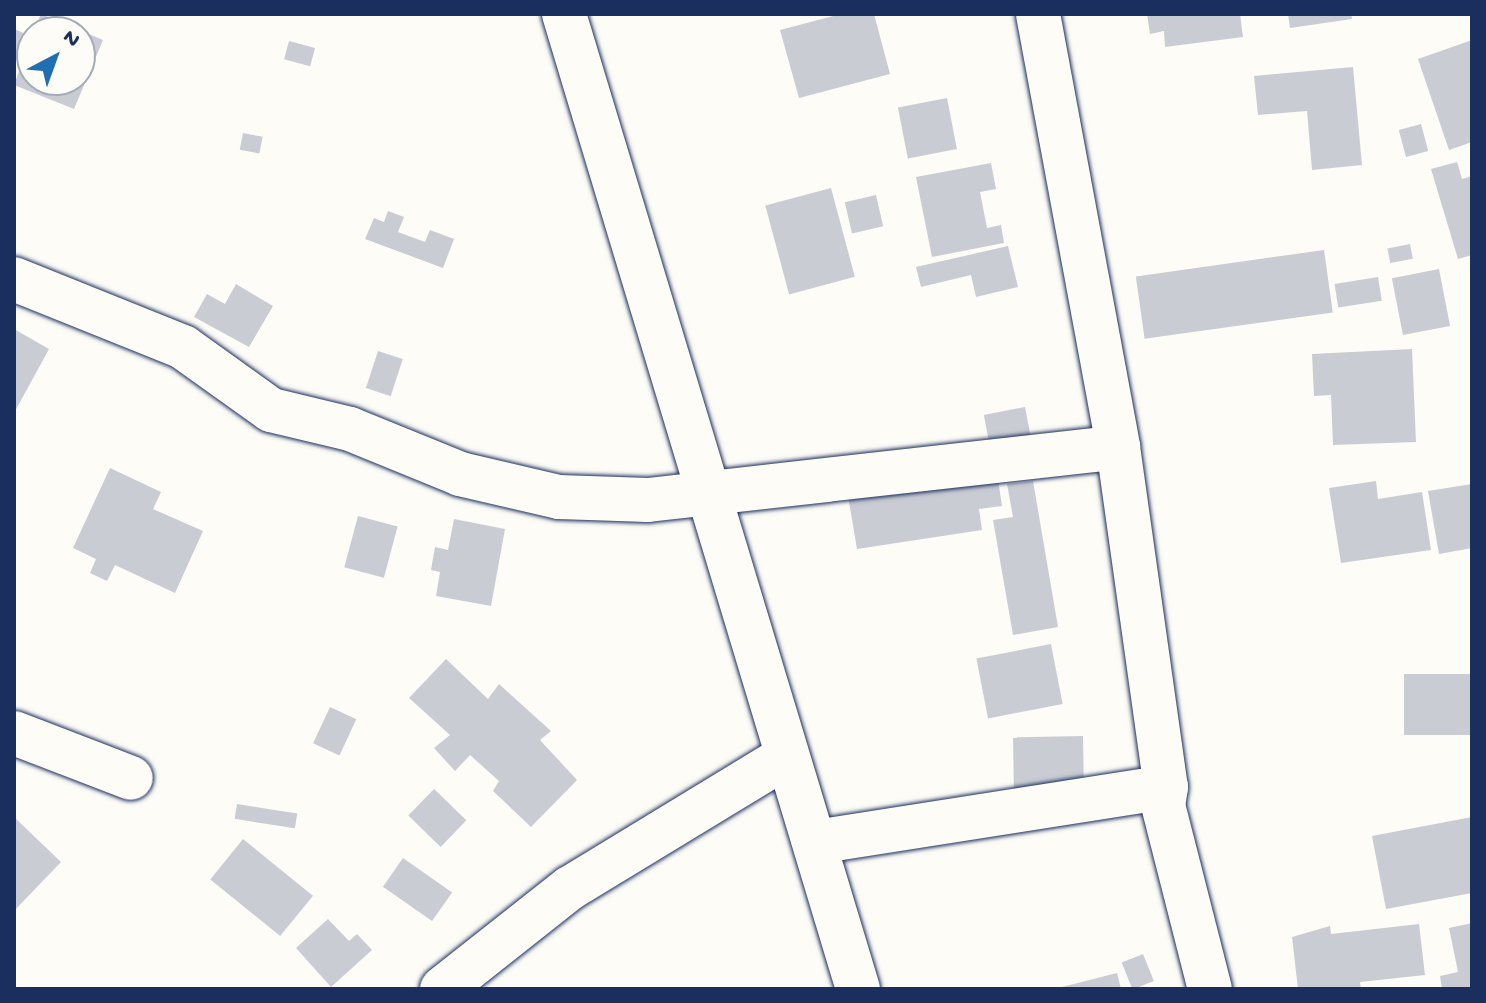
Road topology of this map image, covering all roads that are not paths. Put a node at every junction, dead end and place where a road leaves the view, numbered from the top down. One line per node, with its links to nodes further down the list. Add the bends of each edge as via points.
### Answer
1 (564, 14): 5 (street)
2 (1038, 14): 4 (street)
3 (14, 279): 5 (street, via 183,347 271,410 350,429 460,474 600,502)
4 (1118, 447): 5 (street); 9 (street)
5 (708, 494): 7 (street)
6 (14, 733): 8 (street)
7 (787, 756): 10 (street); 11 (street, via 570,888)
8 (131, 778)
9 (1166, 787): 10 (street); 13 (street, via 1163,805)
10 (815, 842): 12 (street)
11 (442, 989)
12 (858, 989)
13 (1210, 989)

